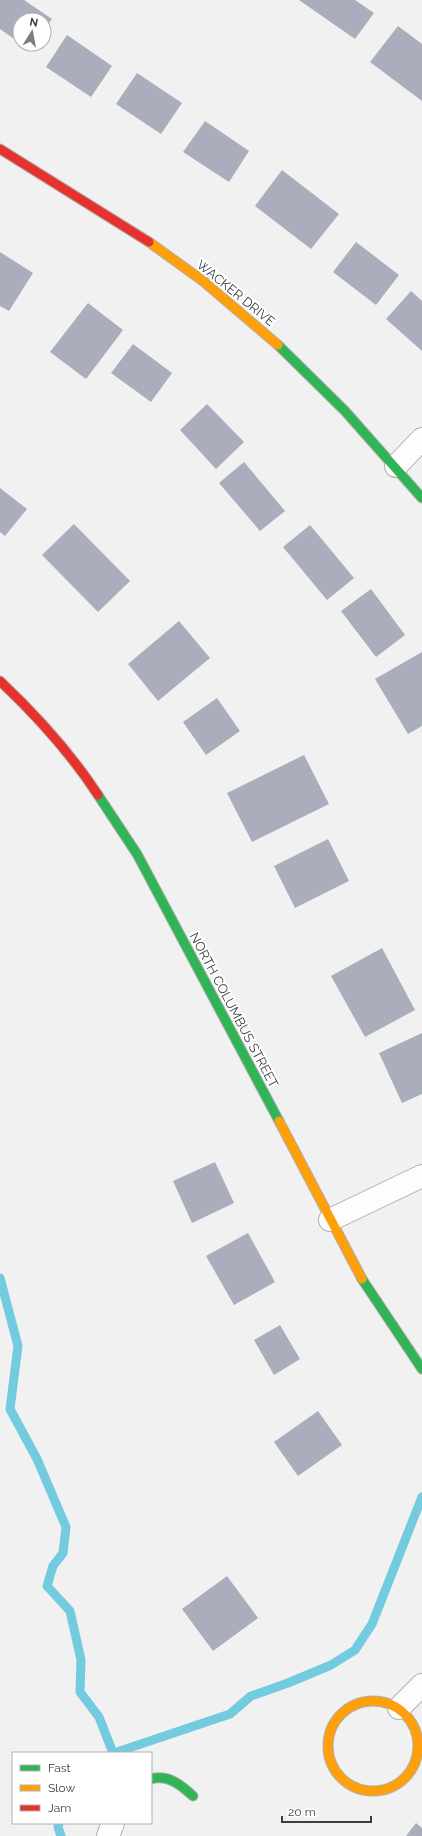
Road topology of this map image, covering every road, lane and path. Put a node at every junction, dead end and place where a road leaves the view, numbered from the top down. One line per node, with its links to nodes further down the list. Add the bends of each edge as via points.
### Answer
1 (0, 149): 3 (street, WACKER DRIVE, via 131,230 208,284 266,333 333,398)
2 (422, 439): 3 (street)
3 (396, 466): 4 (street, WACKER DRIVE)
4 (422, 498)
5 (0, 681): 7 (street, NORTH COLUMBUS STREET, via 33,712 62,745 137,854)
6 (422, 1176): 7 (street)
7 (330, 1220): 8 (street, NORTH COLUMBUS STREET, via 364,1282)
8 (422, 1369)
9 (422, 1685): 10 (street)
10 (399, 1708): 10 (street, via 381,1701 362,1702 345,1710 333,1724 328,1743 330,1761 340,1777 356,1788 375,1791 394,1786 408,1774 417,1758 418,1739 412,1721)
11 (152, 1779): 12 (street, via 179,1783)
12 (193, 1796)
13 (113, 1824): 14 (street)
14 (108, 1836)

